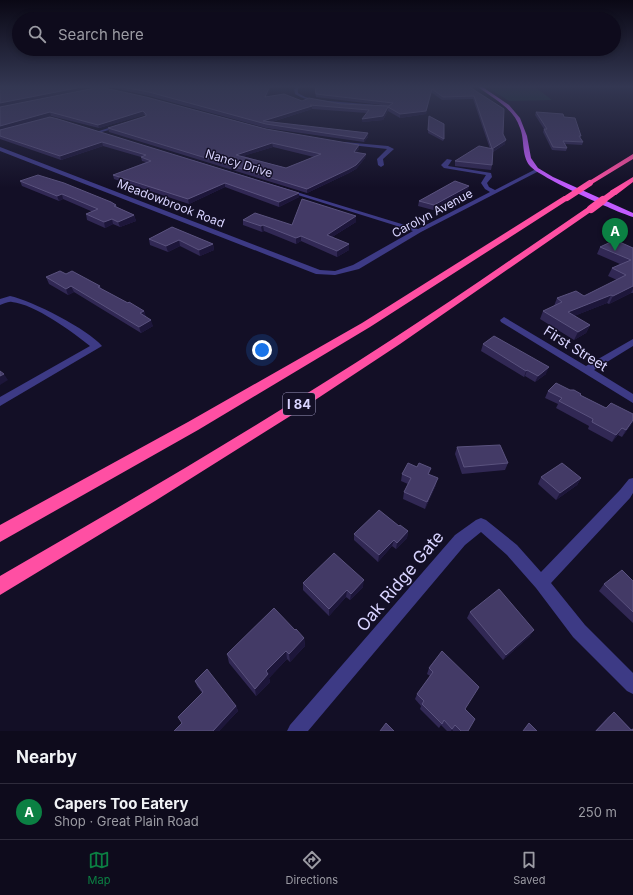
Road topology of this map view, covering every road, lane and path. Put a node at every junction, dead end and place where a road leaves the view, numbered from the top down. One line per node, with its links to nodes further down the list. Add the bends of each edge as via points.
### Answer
1 (518, 120): 12 (main road, via 524,135 525,152)
2 (125, 123): 4 (street)
3 (92, 130): 4 (street)
4 (98, 132): 5 (street)
5 (107, 135)
6 (339, 142): 11 (street, via 391,149 380,159)
7 (0, 149): 17 (street, Meadowbrook Road, via 319,272)
8 (633, 156): 25 (highway, I 84, bridge, via 366,325)
9 (190, 160): 16 (street, Nancy Drive)
10 (449, 160): 14 (street, via 444,165 446,167 489,174 484,183)
11 (381, 165)
12 (538, 170): 14 (street, Carolyn Avenue); 15 (main road)
13 (633, 179): 27 (highway, I 84, bridge, via 438,314 294,407)
14 (494, 192): 16 (street, Carolyn Avenue)
15 (633, 215)
16 (419, 231): 17 (street, Carolyn Avenue, via 356,267)
17 (335, 273)
18 (0, 302): 23 (street, via 12,298 33,306 83,334 97,346)
19 (504, 320): 21 (street, First Street)
20 (633, 342): 21 (street)
21 (587, 370): 22 (street, First Street)
22 (633, 399)
23 (0, 402)
24 (633, 482): 26 (street, via 625,494)
25 (0, 534)
26 (541, 583): 28 (street, Oak Ridge Gate, via 579,631); 29 (street, Oak Ridge Gate, via 512,550 481,524 460,540)
27 (0, 586)
28 (633, 685)
29 (296, 731)

